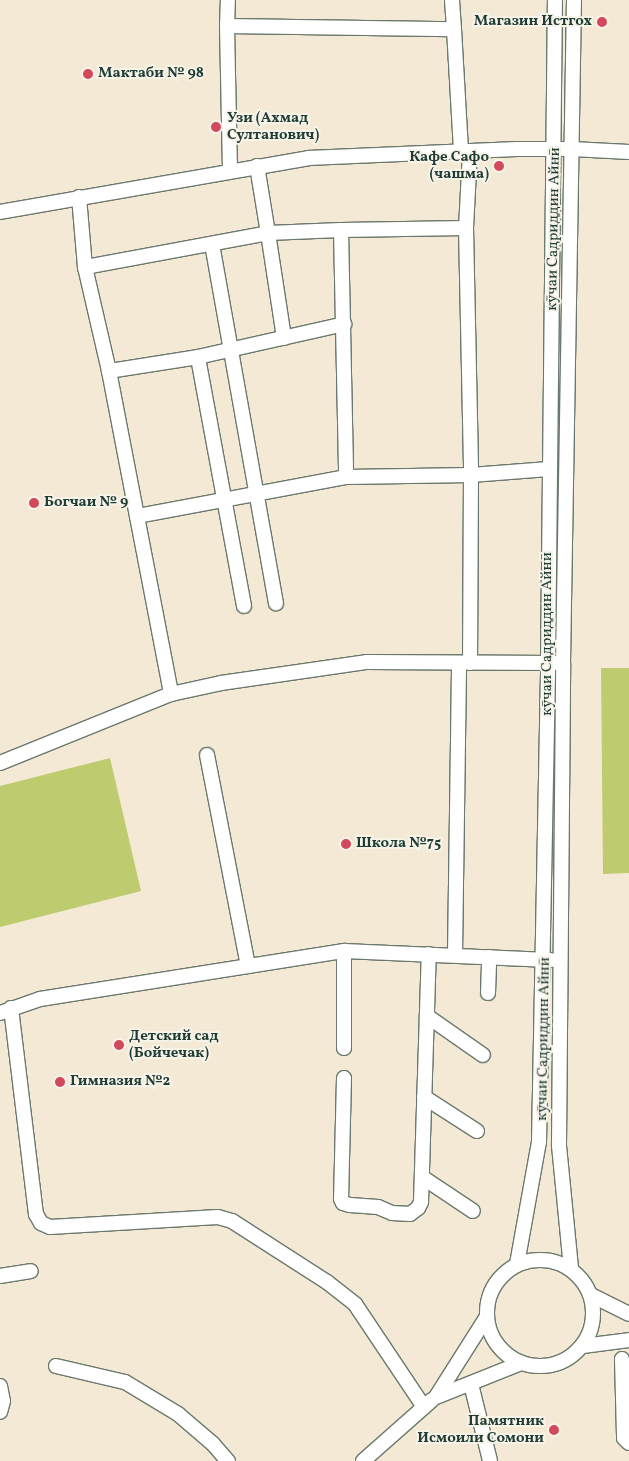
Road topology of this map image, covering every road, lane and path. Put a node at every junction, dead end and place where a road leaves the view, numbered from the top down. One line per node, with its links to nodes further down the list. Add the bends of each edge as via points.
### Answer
1 (228, 0): 5 (street)
2 (452, 0): 6 (street)
3 (555, 0): 7 (street, кӯчаи Садриддин Айнӣ)
4 (574, 0): 8 (street, кӯчаи Садриддин Айнӣ)
5 (228, 26): 6 (street); 12 (street)
6 (454, 29): 9 (street)
7 (552, 149): 8 (street); 9 (street); 25 (street, кӯчаи Садриддин Айнӣ)
8 (572, 149): 10 (street); 35 (street, кӯчаи Садриддин Айнӣ)
9 (465, 151): 11 (street, via 308,158); 15 (street)
10 (629, 152)
11 (257, 166): 12 (street); 17 (street)
12 (230, 170): 13 (street)
13 (79, 197): 14 (street); 19 (street)
14 (0, 212)
15 (466, 228): 16 (street); 26 (street)
16 (341, 230): 17 (street); 20 (street)
17 (268, 233): 18 (street); 21 (street)
18 (212, 244): 19 (street); 22 (street)
19 (85, 267): 24 (street)
20 (344, 324): 21 (street); 27 (street)
21 (284, 338): 22 (street)
22 (231, 349): 23 (street); 28 (street)
23 (198, 357): 24 (street); 29 (street)
24 (110, 371): 30 (street)
25 (550, 469): 26 (street); 34 (street, кӯчаи Садриддин Айнӣ)
26 (471, 475): 27 (street); 33 (street)
27 (346, 477): 28 (street)
28 (257, 494): 29 (street); 31 (street)
29 (225, 500): 30 (street); 32 (street)
30 (137, 516): 36 (street)
31 (276, 603)
32 (244, 606)
33 (464, 663): 34 (street); 36 (street, via 367,662 222,683); 41 (street)
34 (548, 663): 35 (street); 43 (street, кӯчаи Садриддин Айнӣ)
35 (563, 663): 44 (street, кӯчаи Садриддин Айнӣ)
36 (171, 694): 38 (street)
37 (207, 755): 45 (street)
38 (0, 763)
39 (344, 951): 40 (street); 45 (street); 49 (street)
40 (429, 954): 41 (street); 48 (street)
41 (454, 955): 42 (street)
42 (489, 957): 43 (street); 46 (street)
43 (542, 960): 44 (street); 56 (street, кӯчаи Садриддин Айнӣ, via 539,1142)
44 (561, 960): 57 (street, кӯчаи Садриддин Айнӣ, via 559,1145)
45 (248, 966): 47 (street, via 40,999)
46 (488, 993)
47 (6, 1011): 71 (street, via 36,1214 41,1222 50,1227 218,1217 238,1224 328,1282 354,1304)
48 (427, 1016): 50 (street); 52 (street)
49 (344, 1048)
50 (483, 1055)
51 (344, 1078): 54 (street, via 343,1204 410,1214 421,1202)
52 (424, 1097): 53 (street); 54 (street)
53 (477, 1131)
54 (422, 1177): 55 (street)
55 (473, 1210)
56 (517, 1264): 57 (street, via 545,1259); 62 (street, via 491,1289)
57 (571, 1268): 60 (street)
58 (31, 1271): 59 (street)
59 (0, 1276)
60 (591, 1295): 61 (street); 64 (street, via 594,1322)
61 (629, 1314)
62 (486, 1318): 66 (street, via 494,1342); 70 (street)
63 (629, 1340): 64 (street)
64 (583, 1346): 66 (street, via 554,1366)
65 (622, 1359): 73 (street, via 624,1438)
66 (519, 1364): 68 (street)
67 (56, 1366): 74 (street, via 125,1382 178,1414)
68 (471, 1384): 70 (street); 76 (street)
69 (0, 1386): 72 (street, via 4,1401)
70 (436, 1397): 71 (street)
71 (424, 1407): 75 (street)
72 (0, 1412)
73 (629, 1443)
74 (228, 1461)
75 (363, 1461)
76 (490, 1461)

